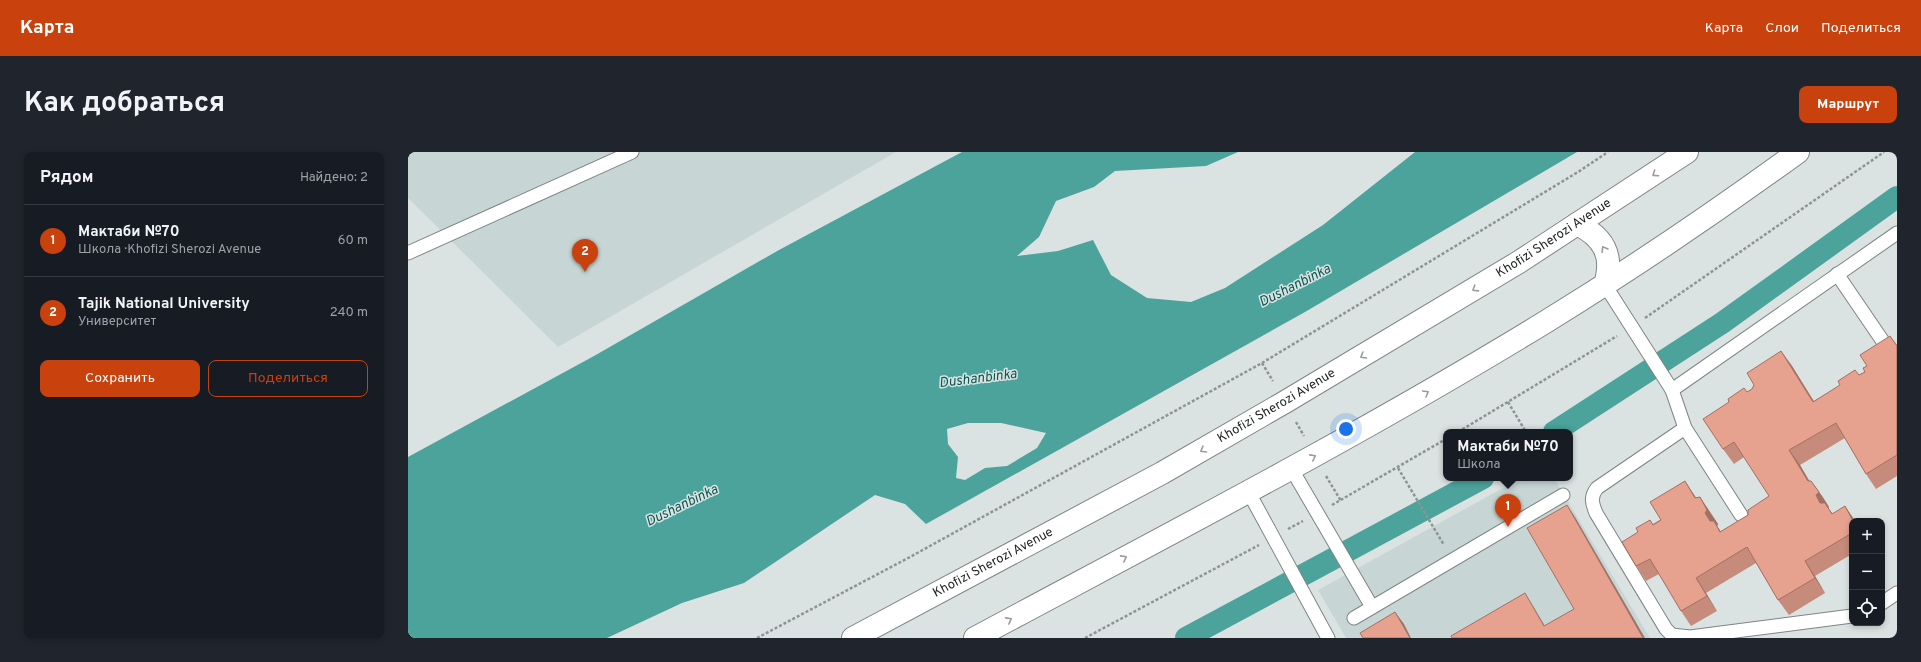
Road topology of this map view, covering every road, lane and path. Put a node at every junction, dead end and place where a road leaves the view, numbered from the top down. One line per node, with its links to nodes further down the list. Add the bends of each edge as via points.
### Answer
1 (632, 152): 8 (lane)
2 (1608, 152): 13 (path)
3 (1687, 152): 6 (main road, Khofizi Sherozi Avenue, one-way to 6)
4 (1798, 152): 10 (main road)
5 (1884, 152): 11 (path)
6 (1577, 224): 10 (main road, one-way to 6, via 1610,265 1608,254 1595,236); 36 (main road, Khofizi Sherozi Avenue, one-way to 36, via 1462,297 1215,443)
7 (1897, 233): 9 (lane)
8 (408, 253)
9 (1837, 274): 12 (lane); 15 (lane)
10 (1605, 285): 11 (lane); 22 (main road, one-way to 10, via 1399,409)
11 (1636, 333): 15 (lane); 16 (path)
12 (1882, 340)
13 (1262, 363): 14 (path); 35 (path)
14 (1273, 381)
15 (1669, 385): 18 (lane)
16 (1508, 402): 19 (path); 20 (path)
17 (1296, 422): 21 (path)
18 (1685, 428): 28 (lane); 33 (lane, via 1597,488 1591,501 1666,629 1672,635 1690,637)
19 (1463, 429)
20 (1524, 429)
21 (1304, 436)
22 (1292, 468): 25 (main road); 32 (lane)
23 (1398, 468): 29 (path)
24 (1326, 476): 27 (path)
25 (1248, 491): 37 (main road, one-way to 25); 38 (lane)
26 (1563, 495): 29 (lane)
27 (1341, 501)
28 (1741, 515)
29 (1452, 559): 32 (lane)
30 (1897, 593): 31 (lane)
31 (1885, 601)
32 (1372, 608): 34 (lane)
33 (1849, 616)
34 (1354, 618)
35 (757, 638)
36 (853, 638)
37 (975, 638)
38 (1328, 638)

